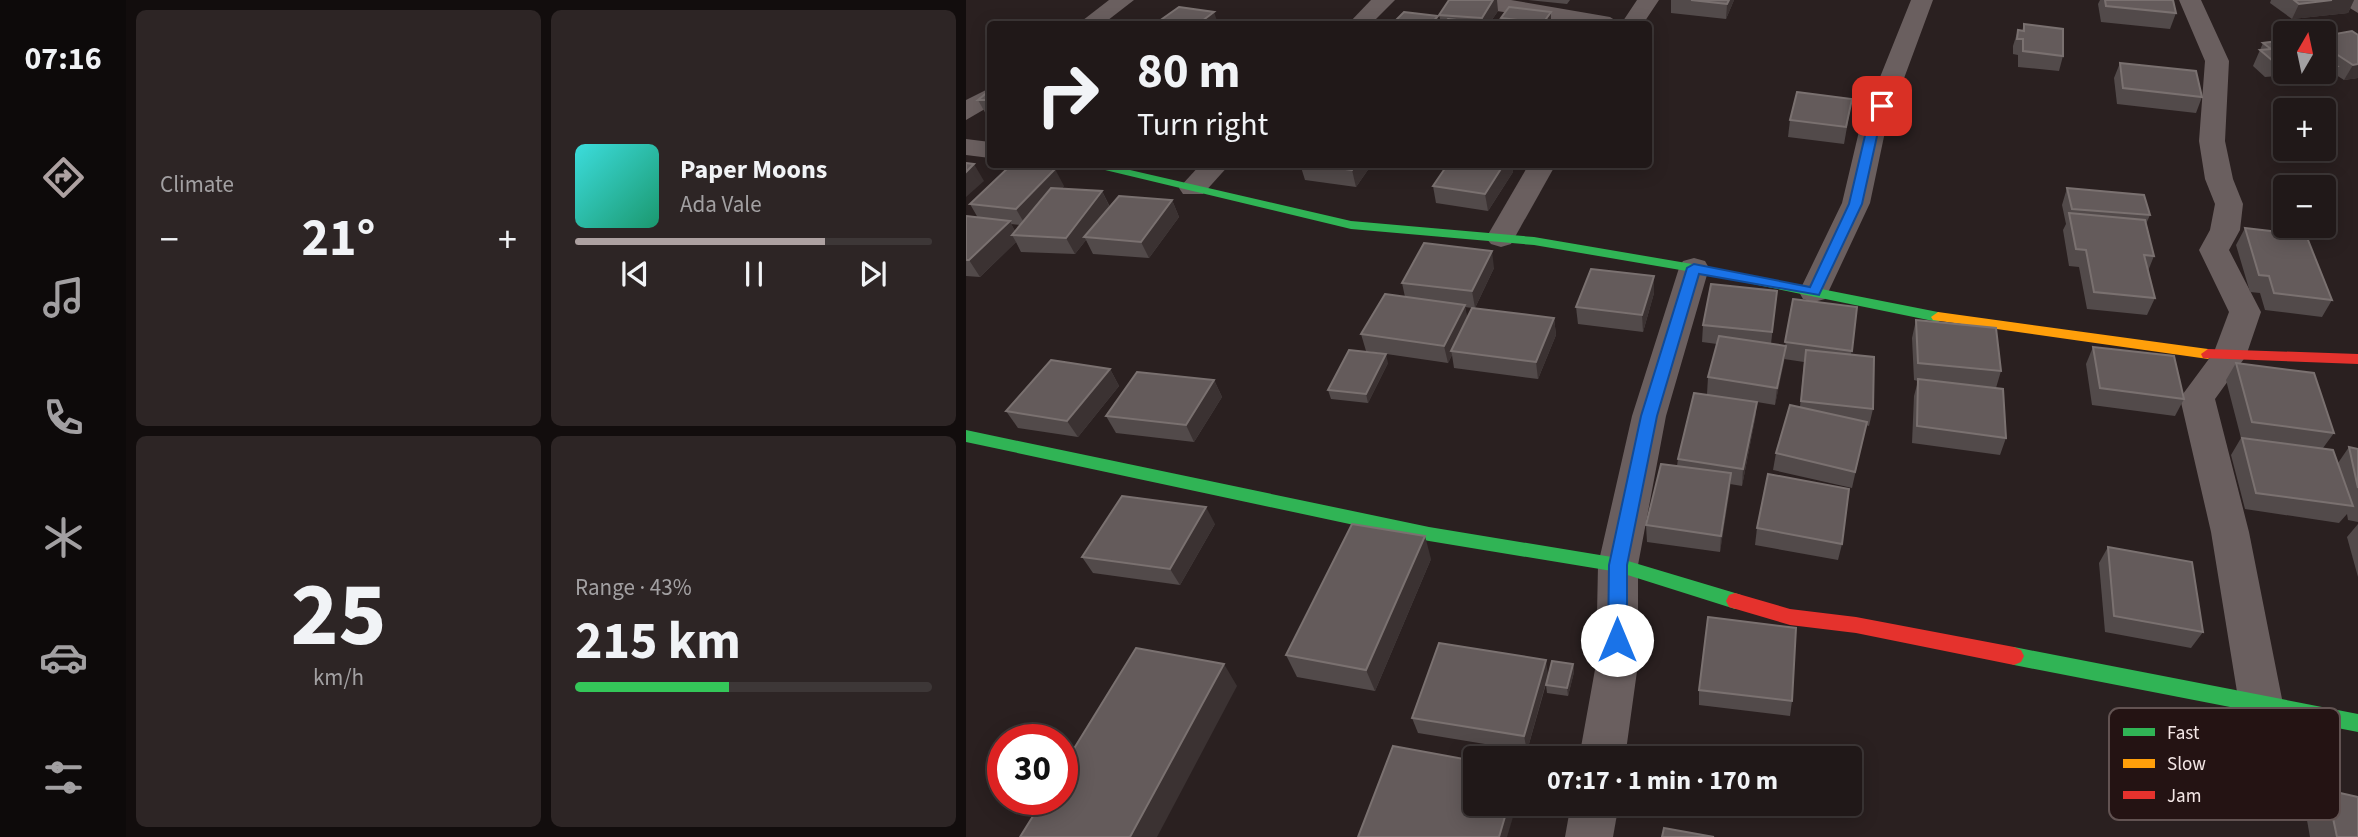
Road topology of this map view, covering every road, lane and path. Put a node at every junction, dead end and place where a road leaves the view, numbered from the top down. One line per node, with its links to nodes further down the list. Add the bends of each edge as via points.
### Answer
1 (1123, 0): 9 (street)
2 (1384, 0): 10 (street)
3 (1474, 0): 11 (street)
4 (1648, 0): 12 (street)
5 (1922, 0): 23 (street, via 1873,127 1856,204)
6 (2189, 0): 24 (street, via 2217,61 2213,141 2219,179 2230,204 2225,230 2214,250 2245,312)
7 (2348, 0): 8 (street)
8 (2358, 6)
9 (1093, 21)
10 (1362, 21)
11 (1593, 21)
12 (1634, 21)
13 (987, 96): 14 (street)
14 (966, 112)
15 (966, 147): 16 (street)
16 (987, 150)
17 (1104, 168): 20 (street)
18 (1213, 168): 20 (street)
19 (1541, 168): 21 (street)
20 (1194, 188): 21 (street, via 1352,225)
21 (1501, 238): 22 (street)
22 (1694, 268): 23 (street); 27 (street, via 1649,416)
23 (1814, 292): 24 (street, via 1944,318)
24 (2229, 356): 25 (street); 28 (street, via 2197,398 2230,532)
25 (2358, 359)
26 (966, 436): 27 (street, via 1429,534)
27 (1618, 565): 28 (street, via 1790,617 1856,625); 32 (street, via 1617,664)
28 (2261, 704): 29 (street)
29 (2281, 708)
30 (2340, 719): 31 (street)
31 (2358, 723)
32 (1604, 746)
33 (1592, 816): 34 (street)
34 (1588, 837)

